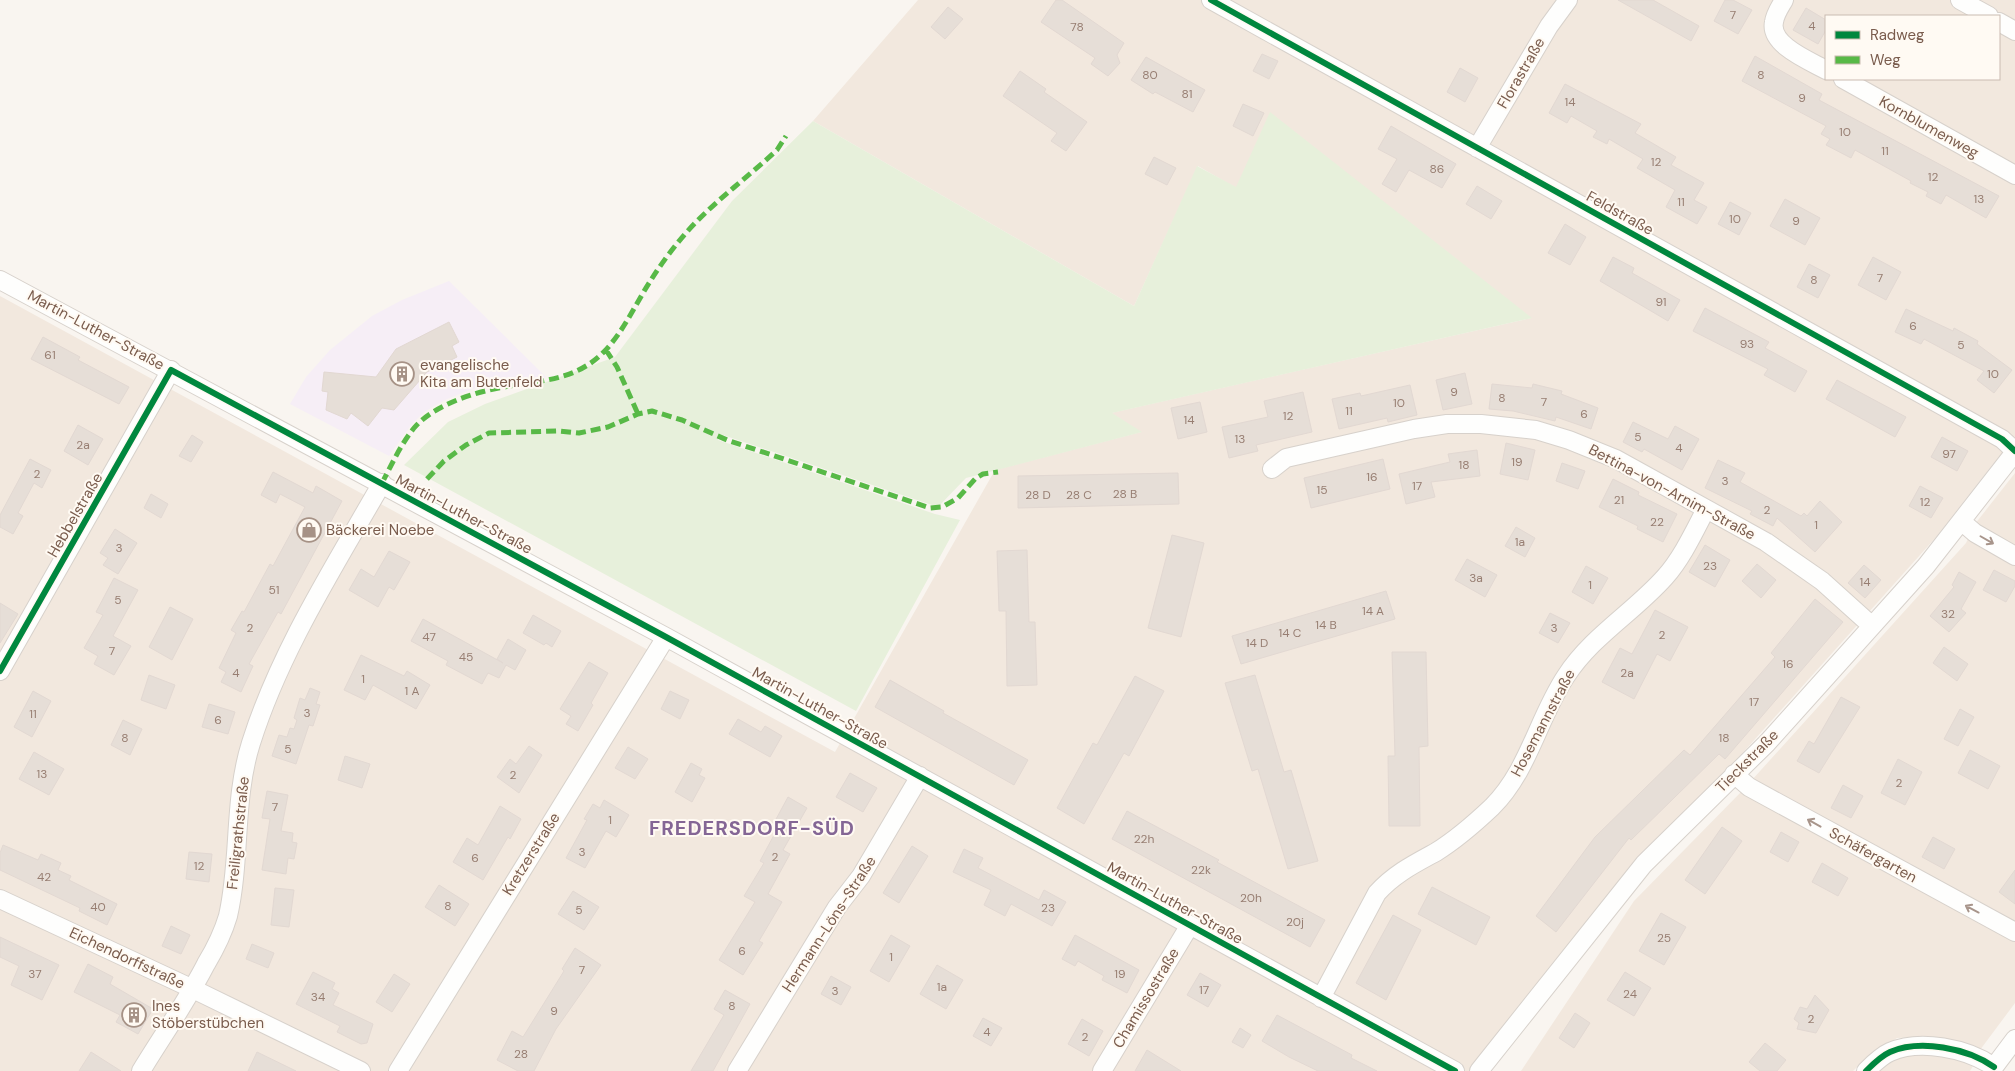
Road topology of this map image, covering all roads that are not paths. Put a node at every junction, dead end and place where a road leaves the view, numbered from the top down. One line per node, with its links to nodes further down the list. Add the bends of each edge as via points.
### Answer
1 (1210, 0): 10 (street, Feldstraße)
2 (1568, 0): 10 (street, Florastraße, via 1549,26)
3 (1784, 0): 8 (street, via 1773,22 1778,40)
4 (1960, 0): 5 (street)
5 (1987, 15)
6 (2000, 23): 7 (street)
7 (2015, 31)
8 (1825, 69)
9 (1845, 80): 11 (street, Kornblumenweg)
10 (1477, 148): 14 (street, Feldstraße, via 2002,439)
11 (2015, 175)
12 (0, 280): 13 (street, Martin-Luther-Straße)
13 (171, 370): 16 (street, Martin-Luther-Straße); 22 (street, Hebbelstraße)
14 (2015, 451): 18 (street, Tieckstraße)
15 (1272, 468): 17 (street, Bettina-von-Arnim-Straße, via 1286,458 1431,426 1507,426 1536,430 1594,449)
16 (382, 483): 21 (street, Martin-Luther-Straße); 28 (street, Freiligrathstraße, via 294,641 266,699 240,789 232,894 227,918)
17 (1706, 509): 20 (street, Bettina-von-Arnim-Straße, via 1793,559); 29 (street, Hosemannstraße, via 1667,576 1592,643 1566,676 1522,768 1494,805 1464,833 1389,879 1377,893)
18 (1960, 521): 19 (street, one-way to 19); 20 (street, Tieckstraße, via 1926,566)
19 (2015, 556)
20 (1872, 626): 23 (street, Tieckstraße, via 1766,744)
21 (666, 637): 24 (street, Martin-Luther-Straße); 34 (street, Kretzerstraße)
22 (0, 671)
23 (1734, 774): 27 (street, Schäfergarten, one-way to 23, via 1749,787); 38 (street, Tieckstraße, via 1644,864)
24 (920, 776): 26 (street, Martin-Luther-Straße); 35 (street, Hermann-Löns-Straße, via 861,876 837,907)
25 (0, 899): 28 (street, Eichendorffstraße)
26 (1190, 925): 29 (street, Martin-Luther-Straße); 36 (street, Chamissostraße)
27 (2015, 932)
28 (193, 989): 32 (street, Freiligrathstraße); 33 (street, Eichendorffstraße)
29 (1321, 998): 37 (street, Martin-Luther-Straße)
30 (2015, 1039): 31 (street)
31 (1992, 1069): 39 (street, via 1984,1060 1948,1049 1915,1046 1888,1053)
32 (141, 1071)
33 (361, 1071)
34 (398, 1071)
35 (737, 1071)
36 (1102, 1071)
37 (1455, 1071)
38 (1480, 1071)
39 (1866, 1071)

